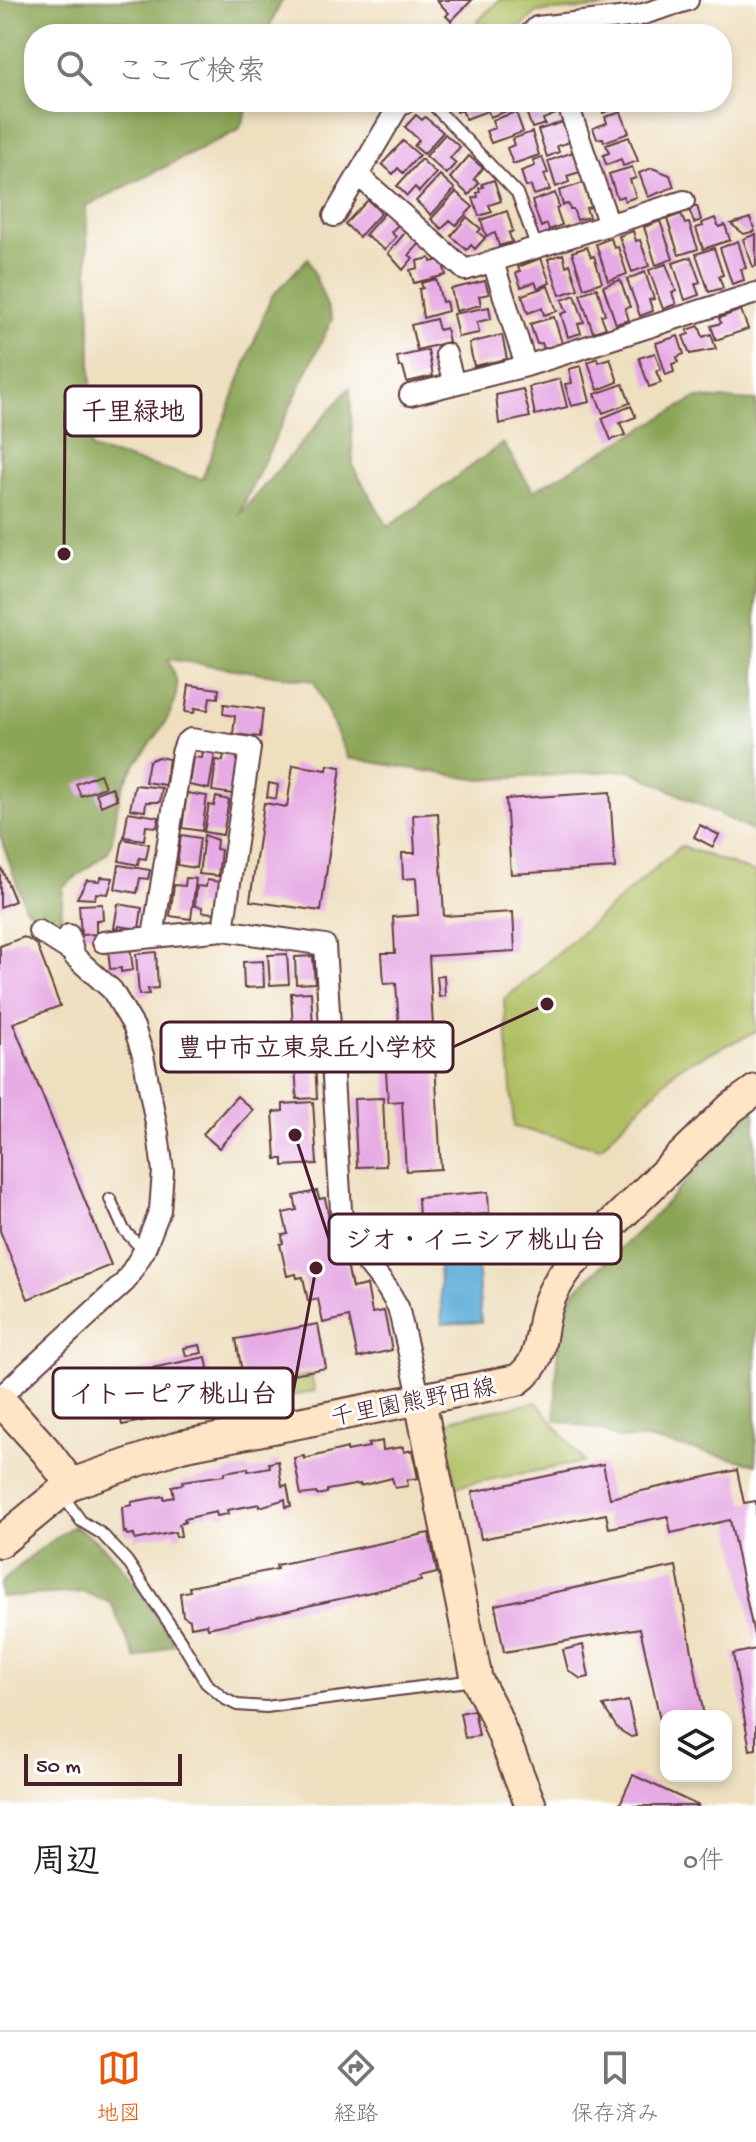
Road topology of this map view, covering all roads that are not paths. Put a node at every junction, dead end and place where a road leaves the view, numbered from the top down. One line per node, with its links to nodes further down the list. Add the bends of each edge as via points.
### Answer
1 (688, 0): 2 (street)
2 (592, 24)
3 (395, 112): 6 (street)
4 (440, 112): 10 (lane, via 517,193)
5 (570, 112): 9 (street)
6 (358, 175): 8 (street); 11 (street, via 465,270)
7 (684, 201): 9 (street)
8 (334, 216)
9 (609, 225): 10 (street)
10 (537, 248): 11 (street)
11 (493, 262): 14 (street)
12 (755, 296): 14 (street)
13 (446, 354): 15 (street)
14 (526, 366): 15 (street)
15 (454, 384): 16 (street)
16 (410, 395)
17 (223, 930): 19 (street); 19 (street, via 250,748 178,739 182,753); 25 (street, via 325,945 343,1223 398,1307)
18 (39, 931): 23 (street, via 73,943 134,1027 163,1181 157,1223)
19 (153, 937): 20 (street)
20 (103, 942)
21 (756, 1090): 25 (street, 千里園熊野田線, via 731,1108 570,1265 547,1306 538,1354 527,1374 507,1383)
22 (110, 1199): 23 (lane, via 124,1230)
23 (144, 1251): 24 (street, via 116,1292)
24 (0, 1399): 26 (street, via 46,1451)
25 (420, 1400): 26 (street, 千里園熊野田線, via 181,1446); 28 (street)
26 (65, 1488): 27 (street, 千里園熊野田線); 28 (lane, via 81,1521 117,1549 206,1683 225,1699 266,1707)
27 (0, 1542)
28 (477, 1680): 29 (street)
29 (531, 1806)

